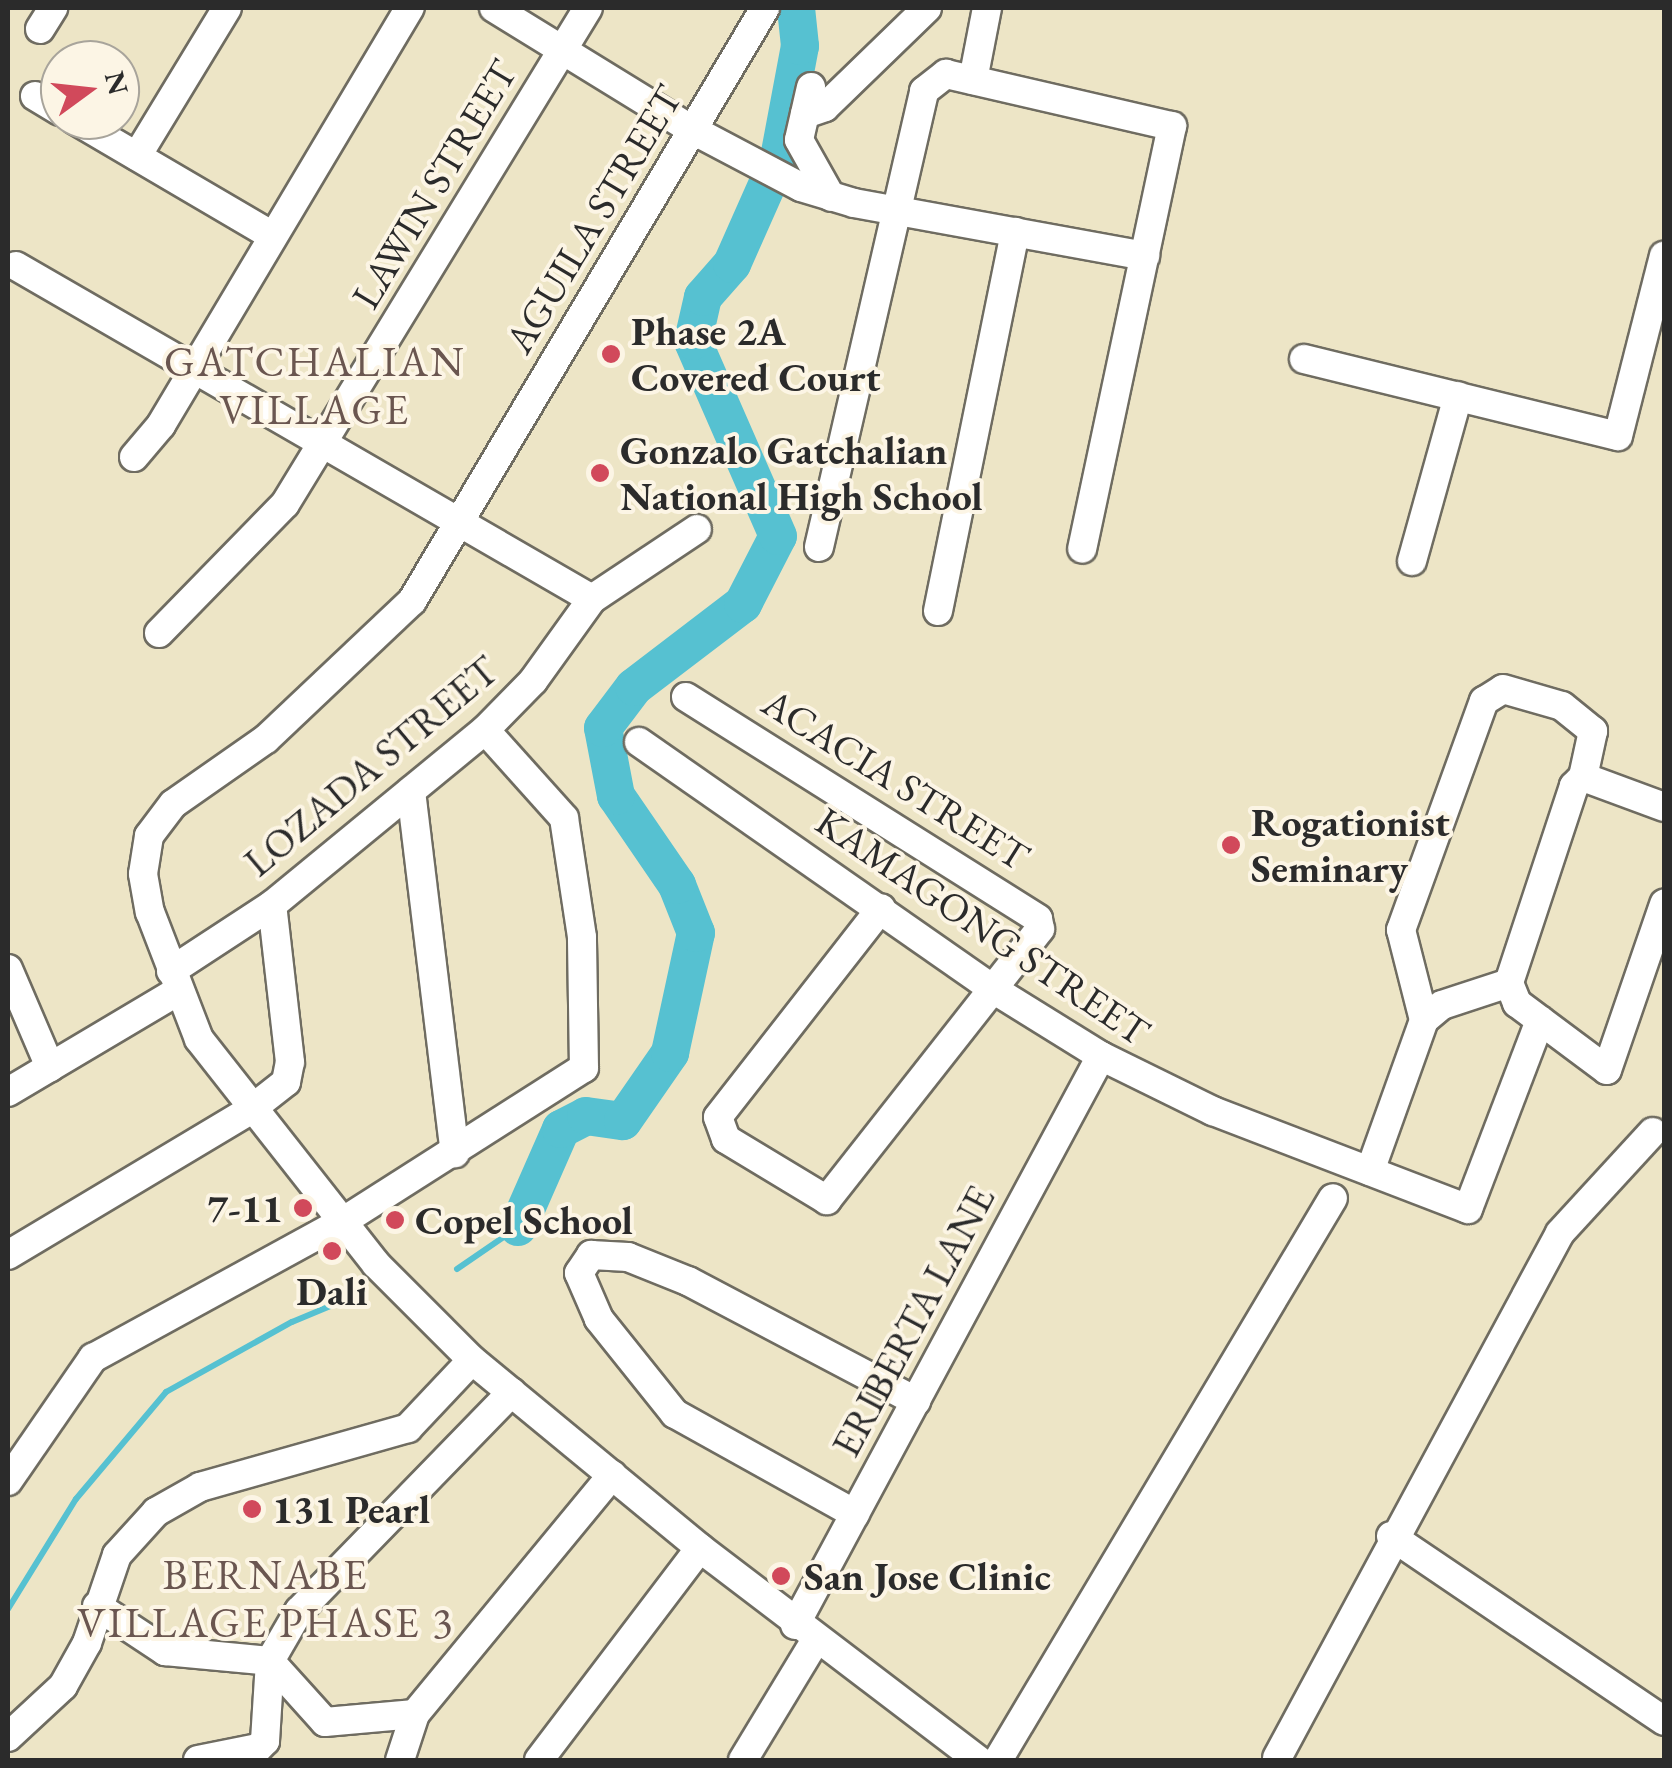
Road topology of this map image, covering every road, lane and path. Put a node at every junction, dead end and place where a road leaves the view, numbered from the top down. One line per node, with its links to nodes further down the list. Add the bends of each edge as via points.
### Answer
1 (227, 8): 14 (street)
2 (410, 8): 18 (street)
3 (494, 8): 8 (street)
4 (588, 8): 8 (street, LAWIN STREET)
5 (765, 8): 12 (street, AGUILA STREET)
6 (927, 8): 15 (street, via 825,107 808,100 799,140)
7 (987, 8): 9 (street)
8 (562, 50): 12 (street); 25 (street, LAWIN STREET)
9 (973, 80): 16 (street, via 946,74 928,83); 19 (street, via 1172,126)
10 (35, 96): 11 (street)
11 (40, 99)
12 (692, 129): 15 (street); 27 (street, AGUILA STREET)
13 (110, 140): 14 (street)
14 (137, 156): 18 (street)
15 (831, 197): 16 (street)
16 (896, 211): 17 (street); 29 (street)
17 (1014, 232): 19 (street); 33 (street)
18 (273, 236): 23 (street)
19 (1145, 256): 30 (street)
20 (1664, 256): 24 (street, via 1618,436)
21 (16, 266): 23 (street)
22 (1304, 359): 24 (street)
23 (193, 368): 25 (street); 26 (street)
24 (1458, 396): 31 (street)
25 (323, 444): 27 (street); 34 (street, LAWIN STREET, via 265,531)
26 (134, 457)
27 (460, 524): 32 (street); 45 (street, AGUILA STREET, via 412,602 266,739 173,804 149,836 143,874)
28 (698, 529): 32 (street, LOZADA STREET)
29 (820, 548)
30 (1082, 549)
31 (1412, 561)
32 (592, 599): 36 (street, LOZADA STREET, via 533,681)
33 (938, 611)
34 (160, 633)
35 (686, 697): 47 (street, ACACIA STREET, via 1032,910 1040,928)
36 (485, 730): 39 (street, LOZADA STREET); 55 (street, via 564,818 582,937 589,1055 576,1076)
37 (639, 742): 43 (street, KAMAGONG STREET)
38 (1583, 778): 40 (street); 46 (street, via 1574,786); 48 (street, via 1593,732 1582,716 1529,693 1503,690 1484,701 1401,930)
39 (411, 791): 42 (street, LOZADA STREET); 55 (street)
40 (1664, 806)
41 (1664, 904): 49 (street, via 1607,1070)
42 (272, 905): 45 (street, LOZADA STREET); 53 (street, via 290,1062 277,1092)
43 (881, 908): 47 (street, KAMAGONG STREET); 47 (street, via 718,1117 726,1139 832,1198)
44 (8, 968): 51 (street)
45 (175, 981): 51 (street, LOZADA STREET); 53 (street, AGUILA STREET, via 198,1038)
46 (1509, 983): 48 (street, via 1442,1006); 49 (street, via 1517,1003)
47 (992, 989): 50 (street, KAMAGONG STREET)
48 (1424, 1020): 56 (street)
49 (1540, 1020): 56 (street, KAMAGONG STREET, via 1468,1209)
50 (1101, 1056): 56 (street, KAMAGONG STREET, via 1213,1112); 62 (street, ERIBERTA LANE)
51 (50, 1067): 52 (street, LOZADA STREET)
52 (8, 1092)
53 (250, 1111): 58 (street, AGUILA STREET); 59 (street)
54 (1653, 1132): 67 (street, via 1560,1233)
55 (455, 1154): 58 (street)
56 (1370, 1172)
57 (1333, 1198): 81 (street)
58 (345, 1220): 60 (street, AGUILA STREET, via 384,1254 404,1286); 63 (street, via 94,1358)
59 (8, 1255)
60 (472, 1360): 61 (street, AGUILA STREET); 69 (street, via 408,1428 176,1498 117,1554)
61 (512, 1392): 64 (street, AGUILA STREET); 71 (street, via 299,1611)
62 (916, 1401): 66 (street, ERIBERTA LANE); 66 (street, via 643,1263 590,1255 579,1273 599,1319 675,1414)
63 (16, 1455): 65 (street)
64 (612, 1474): 68 (street, AGUILA STREET); 72 (street)
65 (8, 1480)
66 (855, 1514): 70 (street, ERIBERTA LANE)
67 (1391, 1536): 73 (street); 75 (street)
68 (700, 1548): 70 (street, AGUILA STREET); 78 (street)
69 (97, 1606): 71 (street, via 165,1651); 74 (street, via 87,1644 63,1686)
70 (805, 1633): 79 (street, ERIBERTA LANE); 80 (street, AGUILA STREET)
71 (270, 1662): 72 (street, via 324,1722); 76 (street, via 265,1741)
72 (414, 1714): 77 (street)
73 (1664, 1721)
74 (8, 1737)
75 (1277, 1758)
76 (198, 1760)
77 (400, 1760)
78 (539, 1760)
79 (743, 1760)
80 (978, 1760)
81 (998, 1760)

